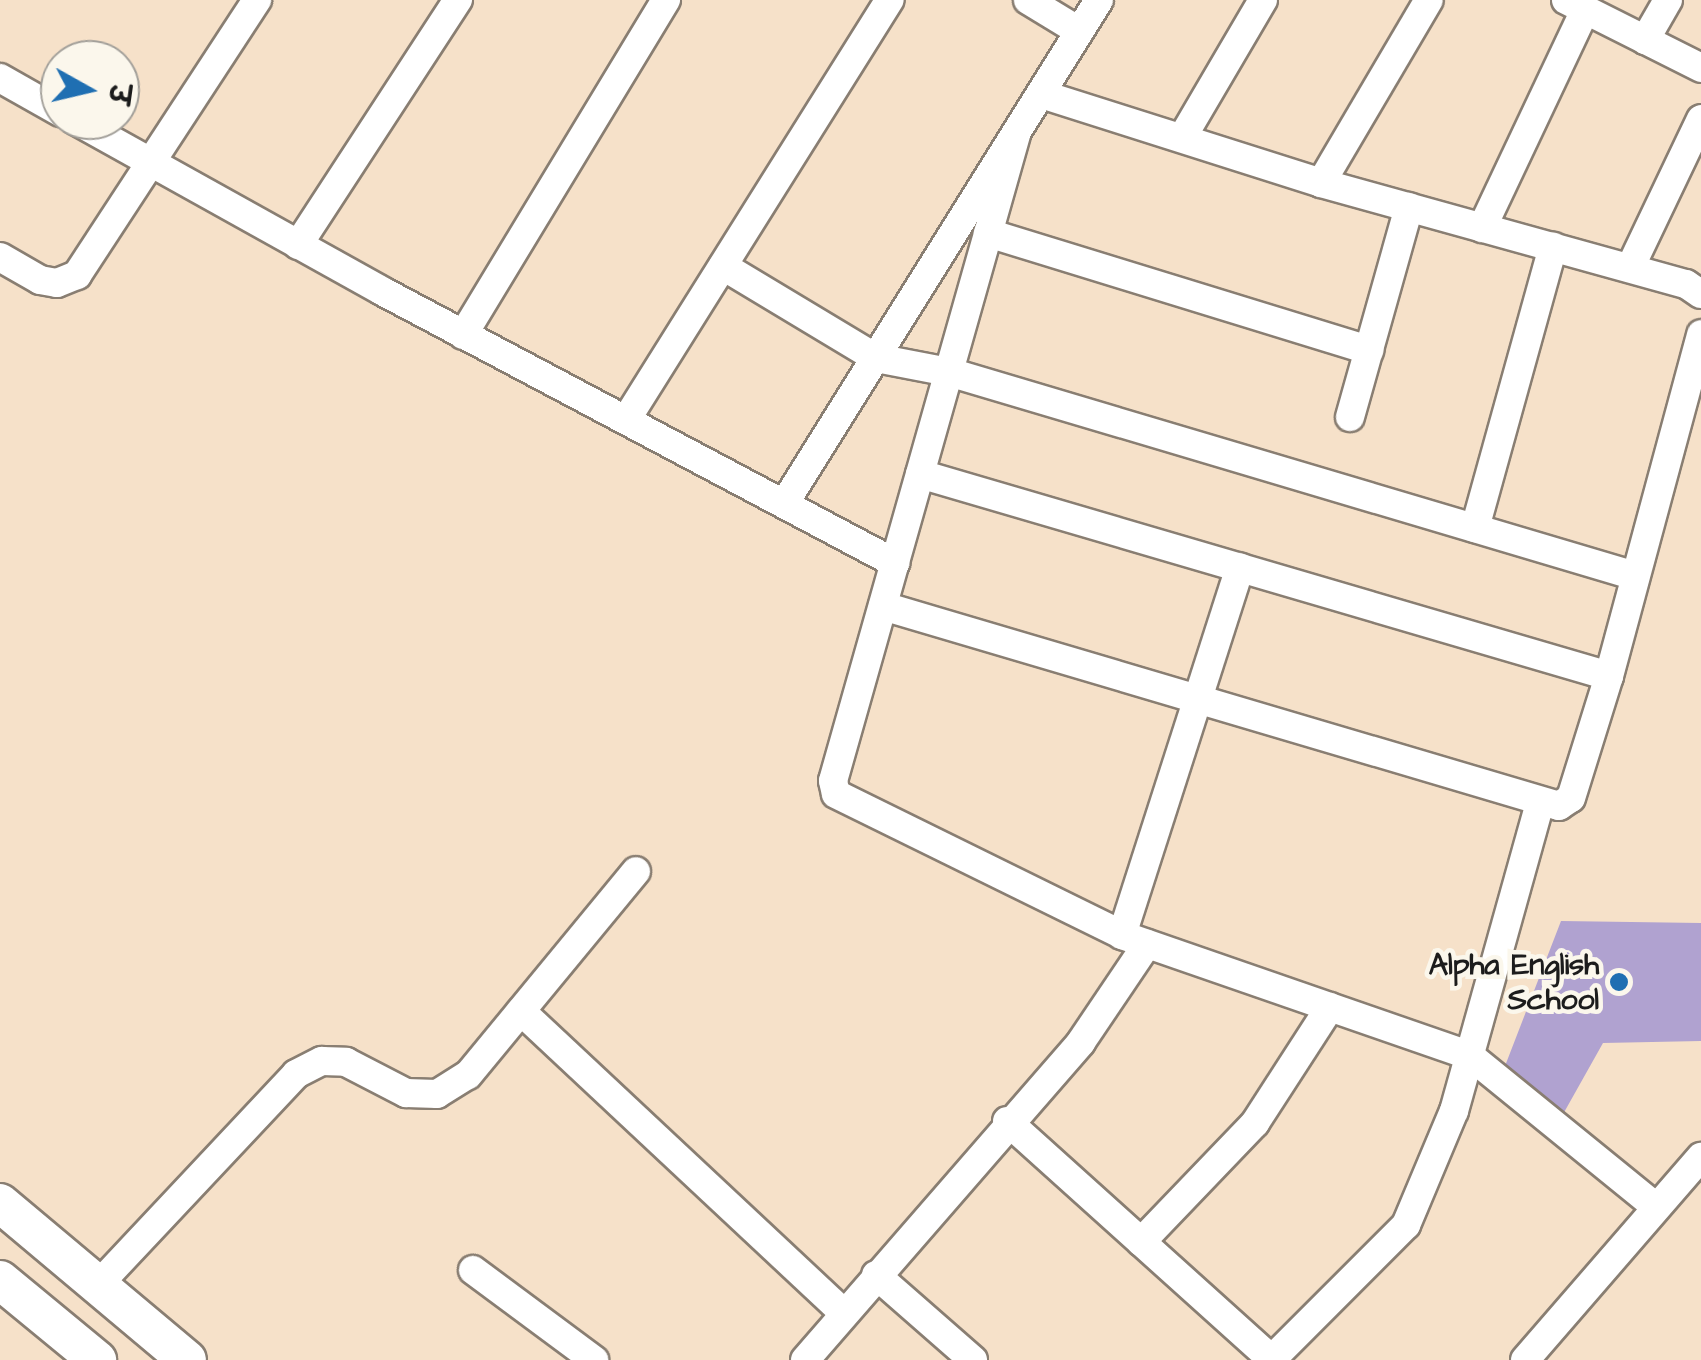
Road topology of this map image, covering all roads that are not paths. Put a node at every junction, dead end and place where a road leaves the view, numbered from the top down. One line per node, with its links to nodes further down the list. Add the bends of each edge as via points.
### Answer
1 (257, 0): 21 (street)
2 (458, 0): 26 (street)
3 (666, 0): 32 (street)
4 (888, 0): 29 (street)
5 (1028, 0): 11 (street)
6 (1099, 0): 11 (street)
7 (1264, 0): 19 (street)
8 (1429, 0): 22 (street)
9 (1668, 0): 12 (street)
10 (1576, 5): 12 (street); 24 (street)
11 (1080, 32): 15 (street)
12 (1645, 40): 13 (street)
13 (1701, 68)
14 (0, 78): 16 (street)
15 (1041, 94): 18 (street); 19 (street)
16 (40, 101)
17 (1701, 118): 30 (street)
18 (1016, 135): 25 (street); 35 (street)
19 (1182, 138): 22 (street)
20 (111, 140): 21 (street)
21 (152, 163): 26 (street); 28 (street, via 76,275 58,283 40,280)
22 (1321, 183): 23 (street)
23 (1409, 207): 24 (street); 34 (street)
24 (1482, 228): 27 (street)
25 (988, 233): 34 (street); 36 (street)
26 (298, 245): 32 (street)
27 (1553, 247): 30 (street); 41 (street)
28 (0, 257)
29 (724, 266): 35 (street); 38 (street)
30 (1630, 268): 31 (street)
31 (1701, 294)
32 (463, 334): 38 (street)
33 (1701, 334): 44 (street)
34 (1369, 350): 37 (street)
35 (876, 358): 36 (street); 40 (street)
36 (949, 372): 39 (street); 41 (street)
37 (1350, 417)
38 (626, 420): 40 (street)
39 (920, 474): 42 (street); 43 (street)
40 (784, 504): 42 (street)
41 (1475, 528): 44 (street)
42 (895, 563): 45 (street)
43 (1240, 568): 46 (street); 47 (street)
44 (1632, 574): 46 (street)
45 (883, 606): 47 (street); 50 (street, via 833,781 836,794)
46 (1609, 676): 48 (street, via 1571,798 1558,806)
47 (1201, 702): 48 (street); 50 (street)
48 (1540, 802): 53 (street)
49 (636, 871): 52 (street)
50 (1135, 939): 51 (street); 54 (street, via 1081,1042)
51 (1330, 1007): 53 (street); 58 (street, via 1255,1123)
52 (521, 1011): 62 (street, via 468,1076 437,1094 406,1093 346,1062 322,1061 296,1074); 63 (street)
53 (1469, 1055): 57 (street); 69 (street, via 1454,1111 1406,1225)
54 (1007, 1120): 58 (street); 60 (street)
55 (1701, 1156): 57 (street)
56 (0, 1203): 62 (main road)
57 (1656, 1207): 70 (street)
58 (1141, 1242): 69 (street)
59 (473, 1270): 66 (street)
60 (876, 1275): 63 (street); 68 (street)
61 (0, 1280): 64 (main road)
62 (98, 1285): 65 (main road)
63 (844, 1313): 67 (street)
64 (97, 1360)
65 (187, 1360)
66 (594, 1360)
67 (804, 1360)
68 (973, 1360)
69 (1272, 1360)
70 (1525, 1360)

